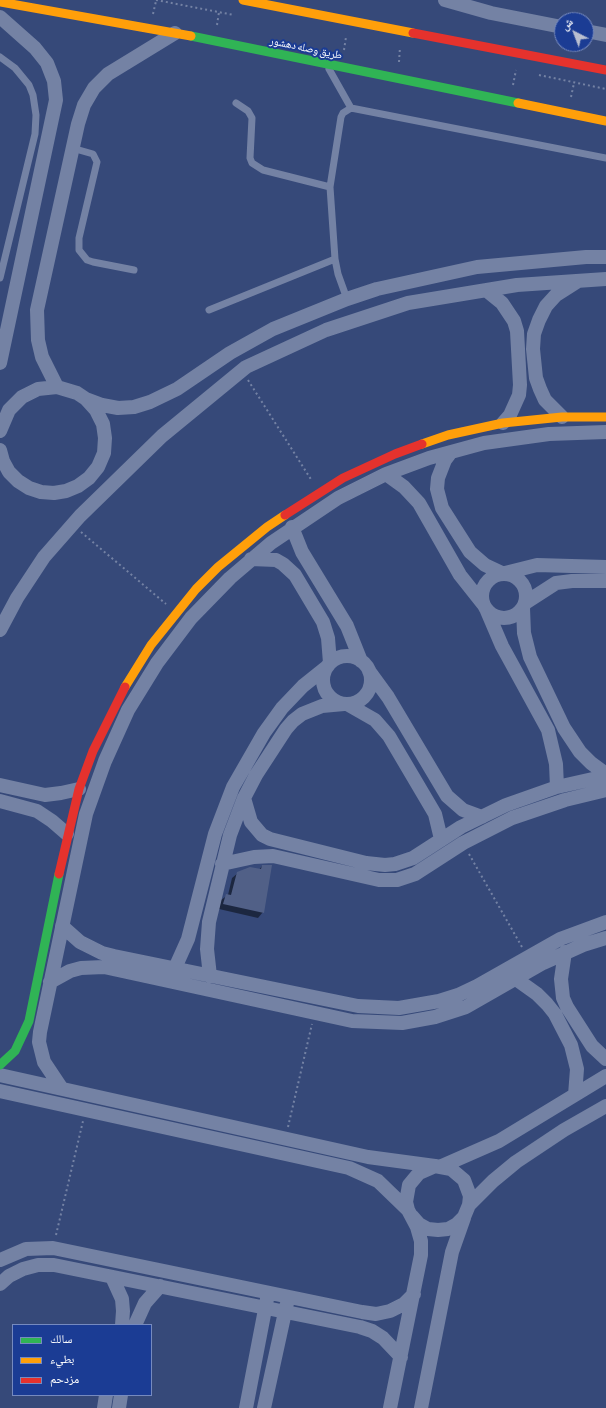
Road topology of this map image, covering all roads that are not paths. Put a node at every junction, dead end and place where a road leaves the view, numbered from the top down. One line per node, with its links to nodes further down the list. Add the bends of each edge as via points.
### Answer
1 (243, 0): 12 (street)
2 (444, 0): 5 (street, via 491,13)
3 (0, 2): 6 (street, طريق وصله دهشور)
4 (0, 17): 28 (street, via 35,48 47,63 54,81 56,100)
5 (554, 25)
6 (175, 33): 10 (street, طريق وصله دهشور); 16 (street, via 124,63 94,88 84,105)
7 (594, 33): 8 (street)
8 (606, 35)
9 (3, 59): 11 (lane); 22 (lane, via 29,85 35,106 36,124)
10 (326, 64): 14 (lane); 15 (street, طريق وصله دهشور)
11 (0, 67)
12 (606, 70)
13 (236, 103): 18 (lane, via 248,111 252,118 252,164 264,170)
14 (351, 108): 17 (lane); 18 (lane, via 341,117)
15 (606, 121)
16 (72, 148): 21 (lane, via 93,154 97,162 79,238 79,250 87,260); 29 (street, via 37,310 38,340 42,356)
17 (606, 158)
18 (330, 187): 20 (lane)
19 (606, 257): 26 (street, via 579,257 477,267 408,281)
20 (335, 259): 26 (lane); 27 (lane)
21 (134, 270)
22 (0, 278)
23 (582, 279): 24 (street); 25 (street); 31 (street, via 556,295 546,306 534,334 536,378 553,409)
24 (606, 279)
25 (486, 290): 33 (street, via 502,303 514,321 517,331 519,395 510,415); 40 (street, via 408,303 367,315 299,341 242,370 162,436)
26 (347, 299): 30 (street, via 295,319 251,340 177,389 150,402 118,408)
27 (209, 310)
28 (0, 363)
29 (57, 387): 30 (street, via 77,393); 34 (street, via 38,389 22,397 9,410)
30 (86, 399): 39 (street, via 100,417 105,438 104,453)
31 (562, 417): 32 (street); 33 (street)
32 (606, 417)
33 (503, 423): 55 (street, via 448,435 369,465 319,492 242,546 213,572 151,645 113,708)
34 (0, 428)
35 (606, 432): 37 (street, via 516,438)
36 (0, 450): 39 (street, via 6,466 18,481 41,492 66,491)
37 (451, 452): 38 (street); 44 (street, via 438,478 437,489 442,508 470,552 485,565)
38 (386, 474): 41 (street, via 338,498); 47 (street, via 404,487 420,504 460,575)
39 (90, 478): 40 (street)
40 (104, 492): 48 (street, via 58,540 32,575)
41 (292, 527): 42 (street); 50 (street, via 302,552 347,626)
42 (251, 559): 49 (street, via 276,560 287,566 295,575 323,622 328,638); 64 (street, via 187,624 157,663 128,710 104,761 88,807)
43 (606, 567): 44 (street, via 542,565)
44 (504, 573): 46 (street, via 511,574 522,582 526,593); 47 (street, via 492,576 484,585 481,598)
45 (606, 581): 46 (street, via 556,583)
46 (524, 606): 47 (street, via 515,615 503,618 496,617); 52 (street, via 524,633 530,657 564,728 580,752)
47 (485, 607): 54 (street, via 502,646 548,730 556,764)
48 (0, 630)
49 (329, 665): 50 (street, via 337,658 345,656 354,657); 51 (street, via 324,672 324,686 331,698); 67 (street, via 303,686 282,708 264,733 233,787 215,834 188,939)
50 (365, 666): 51 (street, via 371,678 367,693 355,703); 59 (street, via 388,697 447,796 463,810)
51 (346, 704): 57 (street, via 322,706 302,714 293,721 256,775); 61 (street, via 375,720 389,736 435,814)
52 (606, 775): 54 (street)
53 (0, 785): 55 (street, via 45,795)
54 (557, 787): 59 (street, via 506,805)
55 (79, 789): 60 (street)
56 (606, 790): 62 (street, via 538,808 506,821 463,843 415,874 398,880 379,880 273,856)
57 (244, 798): 61 (street, via 251,822 270,839 375,865 404,861); 62 (street)
58 (0, 801): 60 (street, via 37,811)
59 (482, 817): 61 (street)
60 (66, 834): 72 (street, via 29,1021 15,1051)
61 (441, 839)
62 (222, 864): 68 (street, via 207,935)
63 (606, 922): 68 (street, via 560,940 458,995 399,1008 358,1006)
64 (62, 926): 67 (street, via 80,942 102,953); 70 (street)
65 (606, 938): 66 (street)
66 (566, 952): 69 (street); 71 (street, via 561,979 563,998 592,1046)
67 (175, 968): 68 (street)
68 (210, 976)
69 (516, 979): 70 (street, via 466,1007 418,1021 391,1024 368,1023 314,1013 104,967 76,969); 77 (street, via 527,986 555,1014 571,1045 577,1069)
70 (50, 982): 75 (street, via 39,1042 44,1062)
71 (606, 1059)
72 (0, 1065)
73 (0, 1074): 75 (street)
74 (606, 1076): 77 (street)
75 (62, 1089): 79 (street, via 368,1157)
76 (0, 1091): 81 (street, via 349,1168 378,1181)
77 (575, 1095): 79 (street, via 499,1141)
78 (606, 1106): 80 (street, via 516,1162 493,1181)
79 (438, 1166): 80 (street, via 450,1169 464,1180 470,1196); 81 (street, via 419,1173 409,1185 407,1193)
80 (467, 1211): 81 (street, via 457,1224 448,1229 438,1230 419,1224); 98 (street, via 452,1252)
81 (410, 1213): 89 (street, via 420,1241 421,1255)
82 (26, 1249): 83 (street); 84 (street); 88 (street, via 53,1248)
83 (0, 1260)
84 (30, 1266): 85 (street, via 54,1265); 86 (street, via 9,1276)
85 (112, 1277): 87 (street); 93 (street, via 122,1299)
86 (0, 1284)
87 (160, 1286): 91 (street); 94 (street, via 144,1303)
88 (269, 1293): 90 (street); 91 (street)
89 (414, 1294): 90 (street, via 404,1304 376,1314); 95 (street)
90 (288, 1297): 92 (street)
91 (266, 1308): 92 (street); 101 (street)
92 (285, 1312): 95 (street, via 372,1331 383,1338); 102 (street)
93 (122, 1324)
94 (135, 1324)
95 (401, 1357): 103 (street)
96 (106, 1396): 99 (street)
97 (121, 1396): 100 (street)
98 (423, 1406)
99 (104, 1408)
100 (119, 1408)
101 (246, 1408)
102 (264, 1408)
103 (390, 1408)

